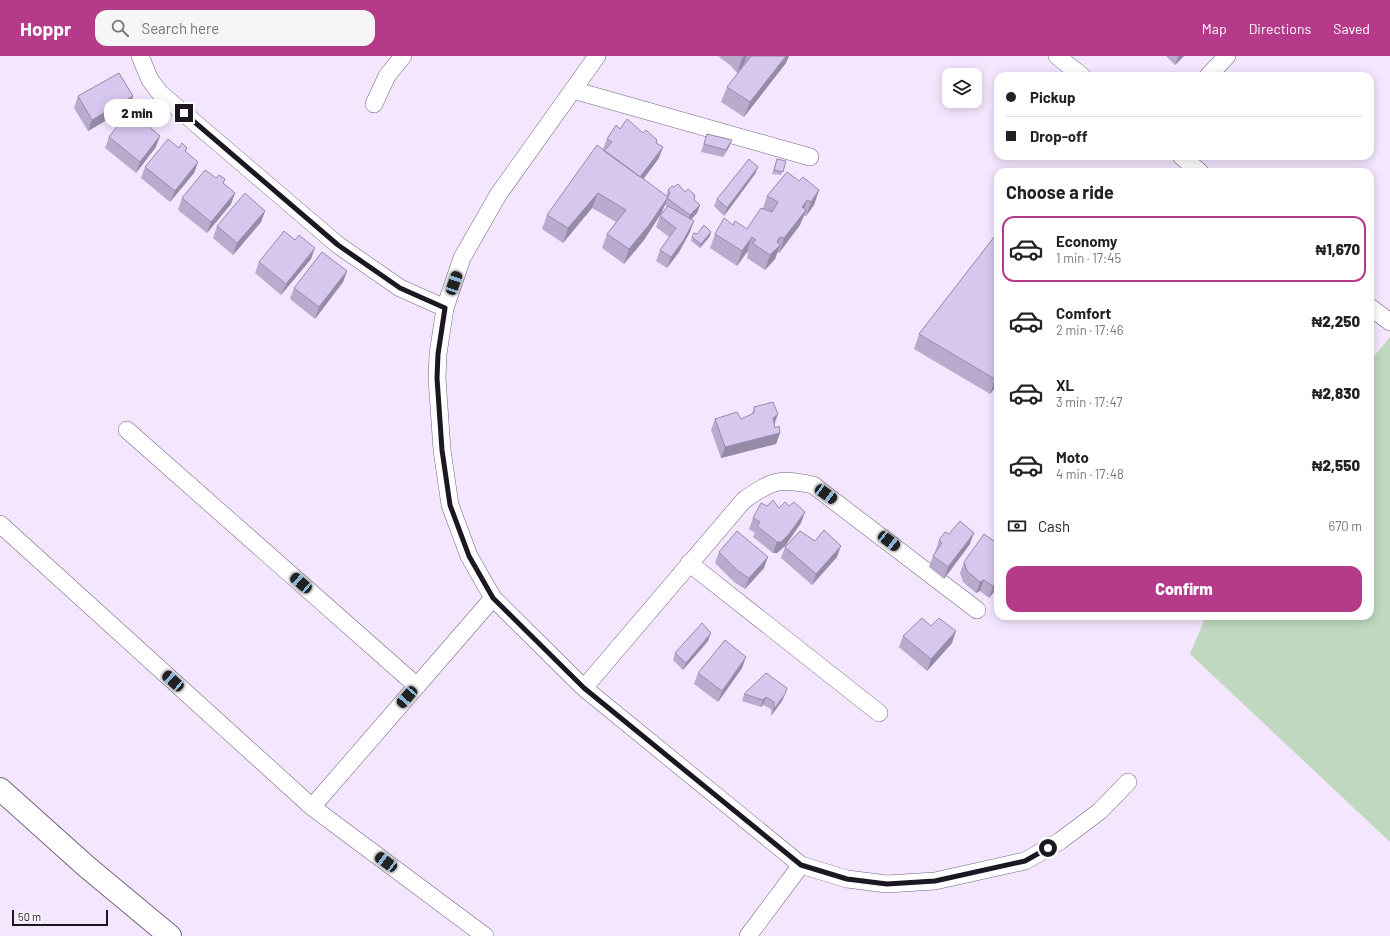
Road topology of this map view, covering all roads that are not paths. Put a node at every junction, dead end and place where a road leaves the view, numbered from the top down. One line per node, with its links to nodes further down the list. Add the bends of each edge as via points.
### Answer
1 (140, 56): 13 (street, via 150,80 160,93 338,245 400,288)
2 (403, 56): 9 (street, via 387,76)
3 (597, 56): 8 (street)
4 (1057, 56): 6 (street)
5 (1227, 56): 7 (street)
6 (1077, 72)
7 (1212, 72)
8 (573, 90): 10 (street); 13 (street, via 498,195 462,258)
9 (374, 104)
10 (810, 157)
11 (1186, 160): 12 (street)
12 (1195, 168)
13 (445, 308): 17 (street, via 437,378 442,455 450,505 469,556)
14 (127, 430): 19 (street)
15 (0, 524): 24 (street)
16 (689, 563): 18 (street, via 744,500 767,484 790,480 813,485); 20 (street); 21 (street)
17 (493, 598): 19 (street); 20 (street)
18 (977, 610)
19 (417, 686): 24 (street)
20 (584, 688): 25 (street)
21 (879, 713)
22 (1128, 782): 25 (street, via 1095,815 1060,841 1025,861 935,881 887,884 847,879)
23 (0, 789): 26 (main road, via 87,867)
24 (312, 807): 27 (street)
25 (801, 865): 28 (street)
26 (170, 936)
27 (484, 936)
28 (748, 936)

